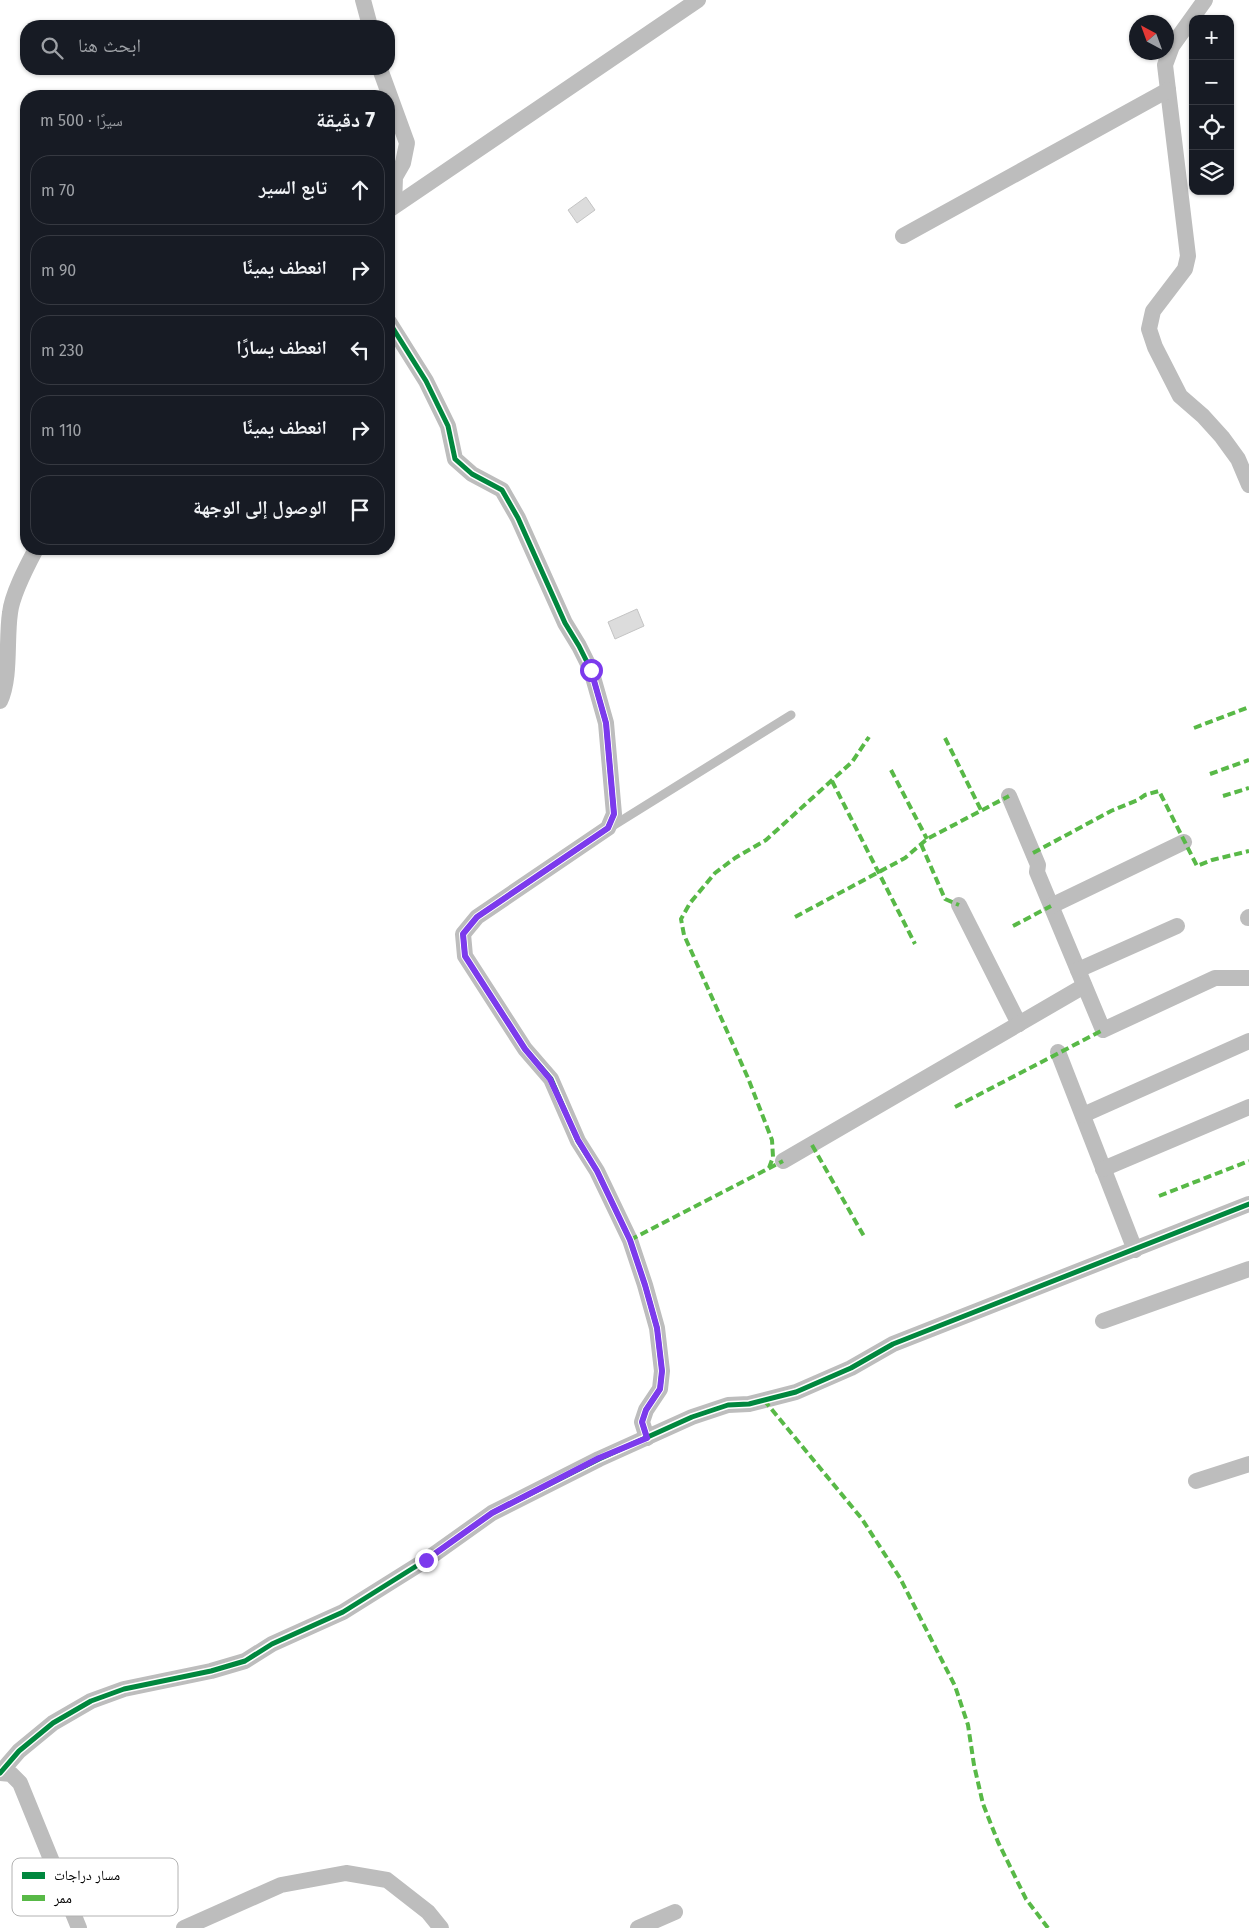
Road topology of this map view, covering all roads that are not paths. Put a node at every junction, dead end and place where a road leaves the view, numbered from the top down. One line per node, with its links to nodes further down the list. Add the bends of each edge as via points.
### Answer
1 (363, 0): 4 (street)
2 (698, 0): 10 (street)
3 (1205, 0): 7 (street, via 1172,46 1165,65)
4 (368, 20)
5 (382, 75): 6 (street)
6 (388, 90)
7 (1168, 90): 11 (street); 13 (street, via 1188,256 1185,269 1153,312 1149,329 1180,396 1222,437 1238,458)
8 (395, 111): 9 (street, via 407,144 403,163)
9 (395, 177)
10 (395, 205)
11 (903, 236)
12 (395, 332): 18 (street, via 445,418 455,459 472,474 502,490 591,670 606,723 614,814)
13 (1249, 485)
14 (33, 555): 15 (street, via 10,611 8,660)
15 (0, 701)
16 (791, 715): 18 (lane)
17 (1009, 796): 21 (street)
18 (608, 828): 37 (street, via 477,917 463,934 465,956 525,1049 550,1079 630,1240 657,1328 662,1371 660,1389 642,1422)
19 (1184, 842): 21 (street)
20 (959, 905): 26 (street)
21 (1051, 906): 23 (street)
22 (1177, 926): 23 (street)
23 (1078, 970): 25 (street)
24 (1249, 978): 25 (street, via 1215,978 1103,1030)
25 (1084, 986): 26 (street)
26 (1019, 1024): 31 (street)
27 (1249, 1041): 30 (street)
28 (1058, 1052): 30 (street)
29 (1249, 1106): 32 (street)
30 (1082, 1115): 32 (street)
31 (783, 1161)
32 (1103, 1169): 34 (street)
33 (1249, 1204): 34 (street)
34 (1135, 1250): 37 (street, via 893,1344 851,1368 796,1392 749,1404 728,1405)
35 (1249, 1269): 36 (street)
36 (1103, 1321)
37 (647, 1438): 40 (street, via 492,1513 384,1588 244,1661 124,1689 90,1701 46,1729 19,1751)
38 (1249, 1464): 39 (street)
39 (1196, 1481)
40 (0, 1773): 41 (street, via 11,1774 20,1783)
41 (51, 1858)
42 (675, 1912): 47 (street)
43 (74, 1916): 44 (street)
44 (79, 1928)
45 (184, 1928): 46 (street, via 281,1885 346,1873 387,1880 428,1912)
46 (441, 1928)
47 (638, 1928)

